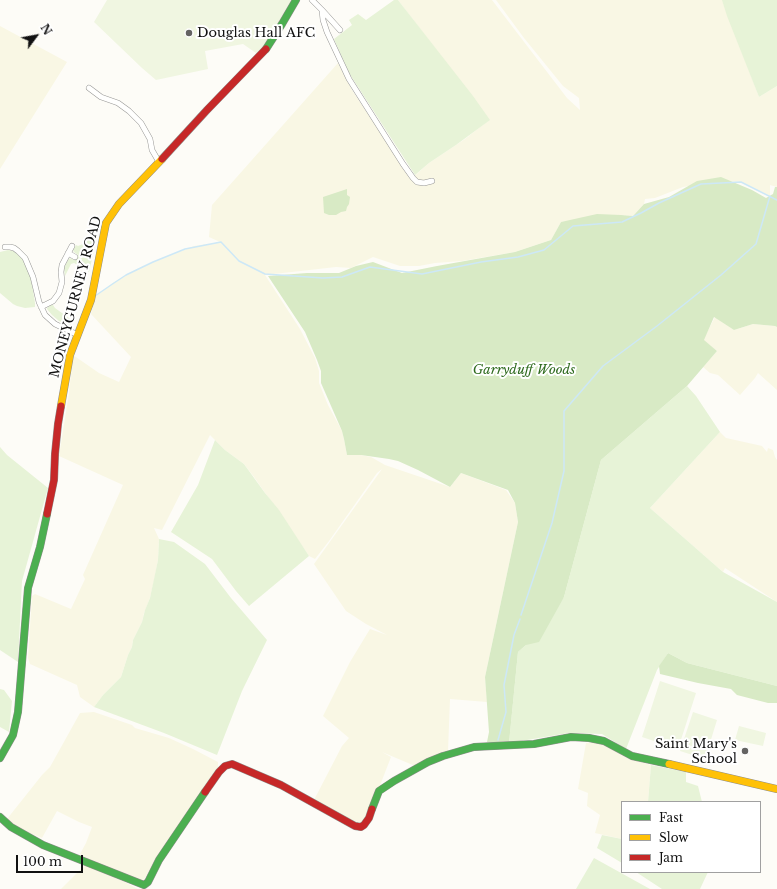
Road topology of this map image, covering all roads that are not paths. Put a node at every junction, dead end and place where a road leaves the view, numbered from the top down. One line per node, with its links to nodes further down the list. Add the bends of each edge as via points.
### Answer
1 (296, 0): 6 (street, MONEYGURNEY ROAD, via 265,50)
2 (312, 0): 3 (street)
3 (322, 10): 4 (street); 7 (street, via 327,32 343,68 378,126 413,178 417,182)
4 (340, 30)
5 (90, 88): 6 (street, via 101,97 118,103 142,123)
6 (159, 162): 13 (street, MONEYGURNEY ROAD, via 119,204 106,223 91,300)
7 (432, 181)
8 (72, 246): 10 (street)
9 (5, 247): 12 (street, via 14,248 24,258 33,277)
10 (68, 253): 11 (street); 12 (street, via 62,265 60,293 53,301)
11 (75, 257)
12 (41, 307): 13 (street, via 55,324)
13 (78, 335): 14 (street, MONEYGURNEY ROAD, via 70,355 58,424 52,493 28,588 18,712 13,735)
14 (0, 758)
15 (777, 789): 16 (street, via 632,756 599,739 571,737 534,744 474,747 428,762 379,791 369,818 361,827 281,785 232,764 219,772 144,885 43,845)
16 (0, 818)

